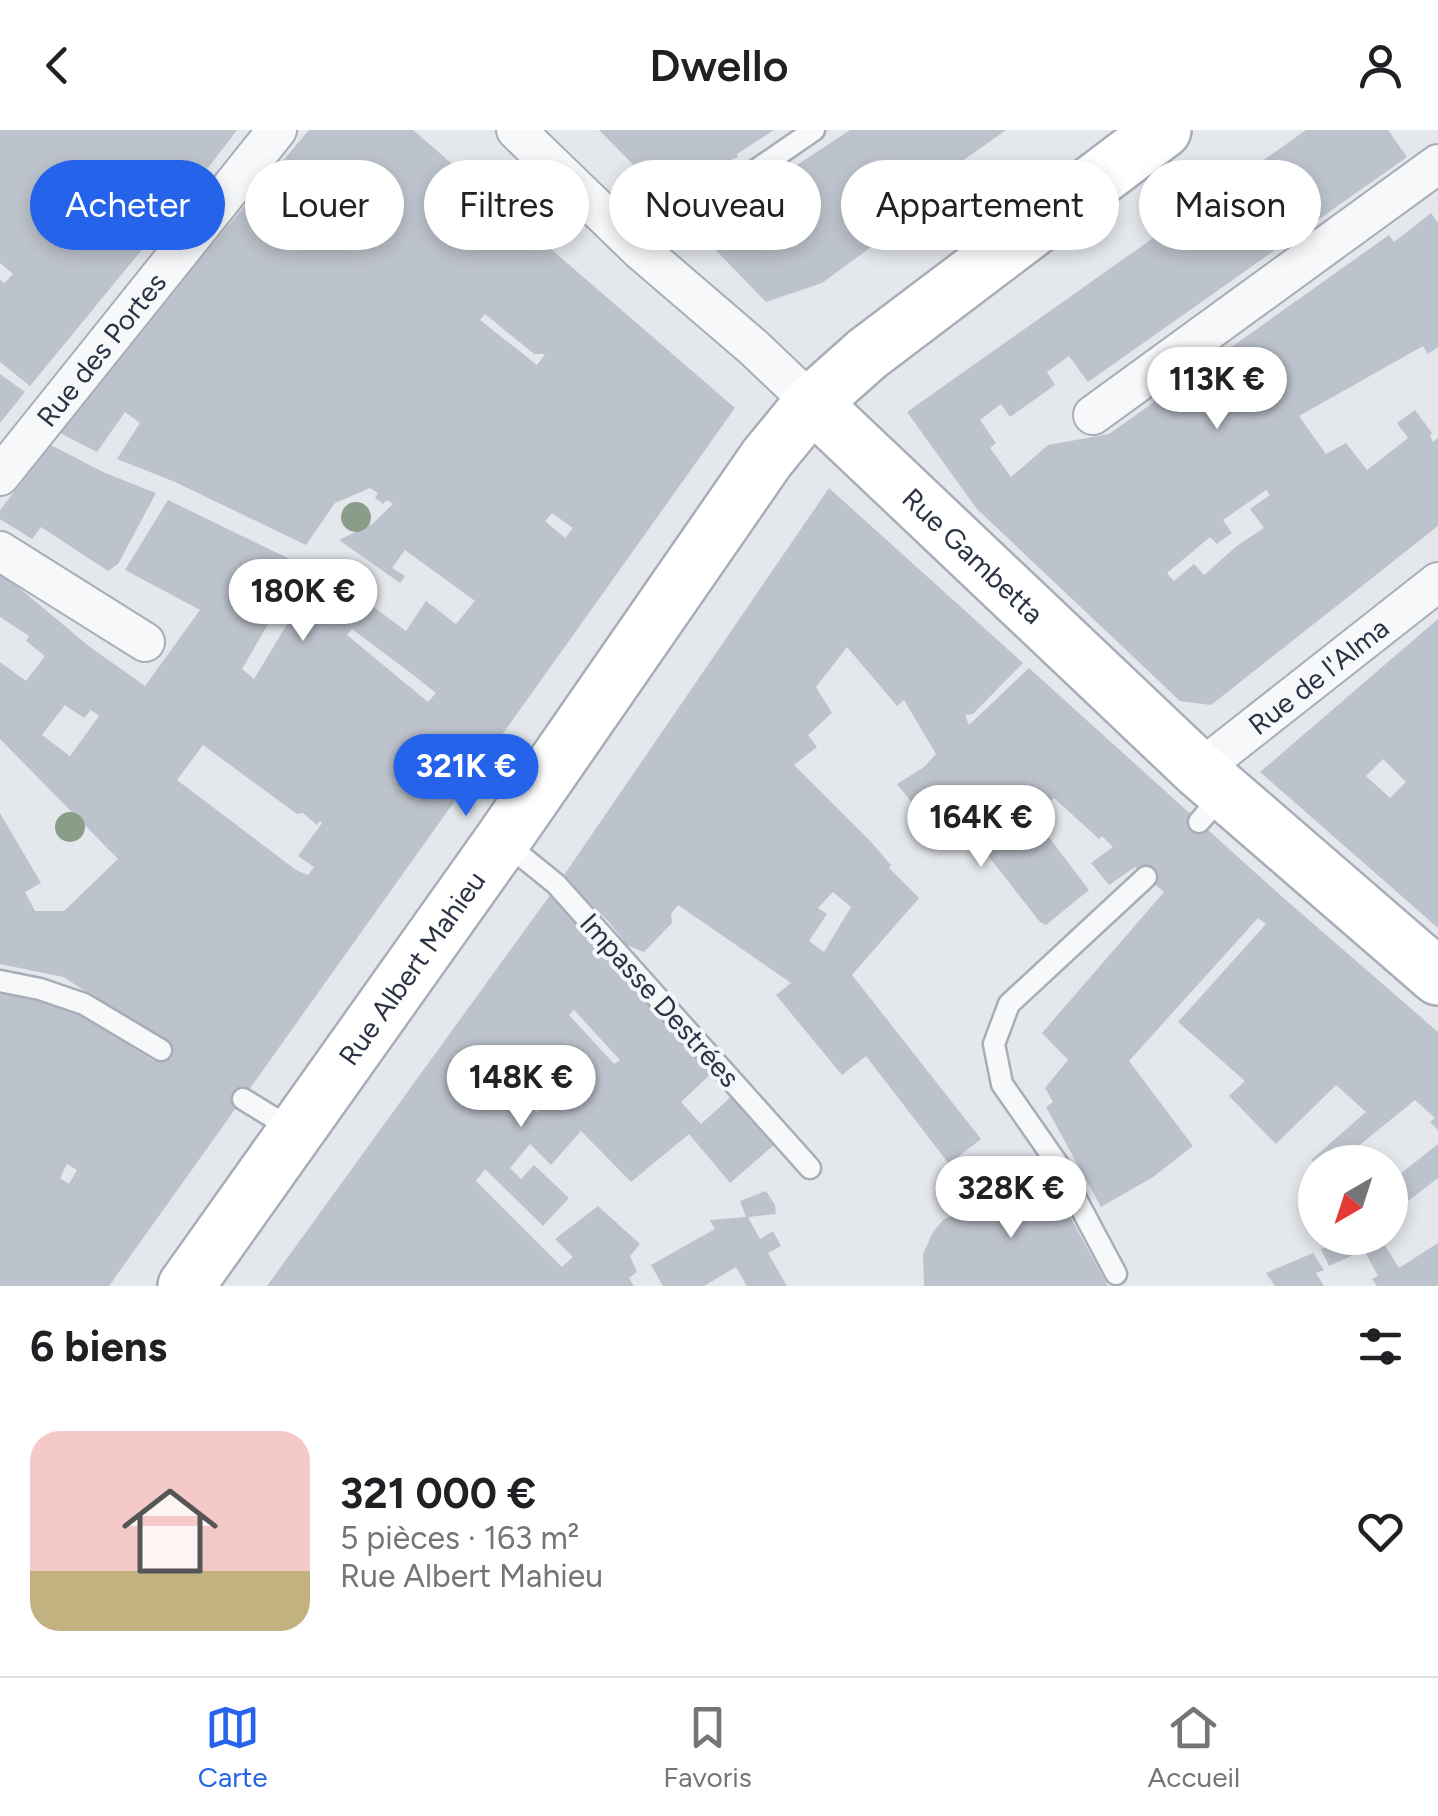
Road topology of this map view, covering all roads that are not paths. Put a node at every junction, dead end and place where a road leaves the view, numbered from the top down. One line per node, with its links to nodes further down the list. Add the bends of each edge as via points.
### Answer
1 (277, 130): 11 (street, Rue des Portes)
2 (516, 130): 7 (street, Rue Gambetta)
3 (814, 130): 5 (lane)
4 (1163, 130): 9 (street, Rue Albert Mahieu, via 884,341)
5 (770, 160)
6 (1438, 164): 10 (street)
7 (609, 220)
8 (640, 250): 9 (street, Rue Gambetta)
9 (812, 404): 15 (street, Rue Gambetta); 16 (street, Rue Albert Mahieu, via 767,458)
10 (1093, 415)
11 (0, 476)
12 (0, 550): 14 (street)
13 (1438, 582): 15 (street, Rue de l'Alma)
14 (145, 642)
15 (1208, 795): 18 (street, Rue Gambetta)
16 (502, 840): 22 (street, Rue Albert Mahieu); 23 (lane, Impasse Destrées, via 556,884)
17 (1146, 877): 24 (lane, via 1009,1004 994,1044 1002,1084 1057,1163)
18 (1438, 978)
19 (0, 982): 20 (lane, via 84,1004)
20 (161, 1050)
21 (242, 1099): 22 (lane)
22 (297, 1132): 25 (street, Rue Albert Mahieu)
23 (810, 1168)
24 (1116, 1274)
25 (186, 1286)

